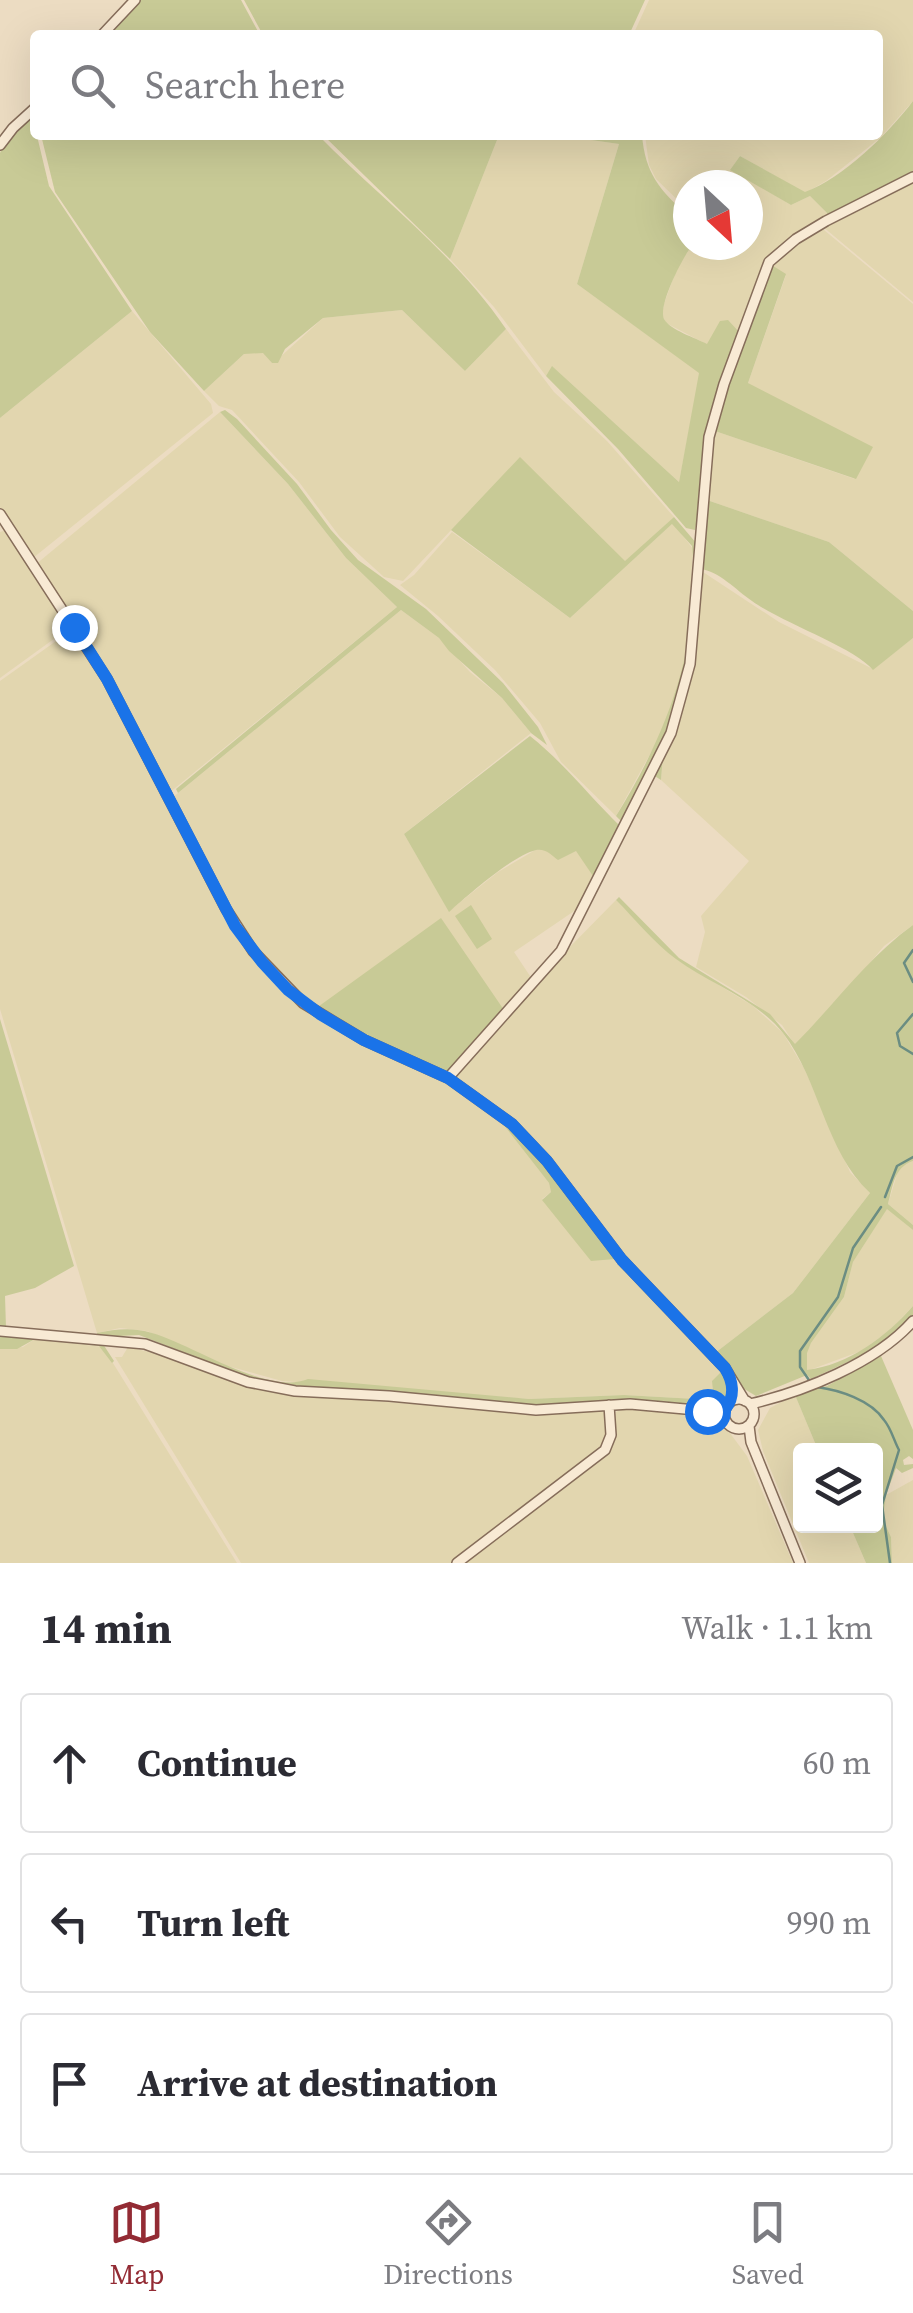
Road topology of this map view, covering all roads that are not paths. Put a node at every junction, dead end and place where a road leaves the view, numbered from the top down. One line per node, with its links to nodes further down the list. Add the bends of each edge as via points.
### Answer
1 (135, 0): 2 (street)
2 (107, 30)
3 (30, 113): 4 (street)
4 (0, 145)
5 (913, 178): 7 (street, via 826,220 769,262 709,437 690,664 672,733 561,951)
6 (0, 514): 7 (street, via 107,679 243,939 312,1009)
7 (448, 1078): 10 (street, via 529,1140 622,1260)
8 (913, 1321): 12 (street, via 878,1352)
9 (0, 1331): 11 (street, via 144,1344 279,1389 526,1410)
10 (732, 1379): 12 (street); 13 (street)
11 (609, 1405): 13 (street); 15 (street, via 605,1450)
12 (749, 1406): 13 (street); 14 (street)
13 (728, 1410): 14 (street, via 730,1426)
14 (744, 1427): 16 (street)
15 (456, 1563)
16 (800, 1563)

